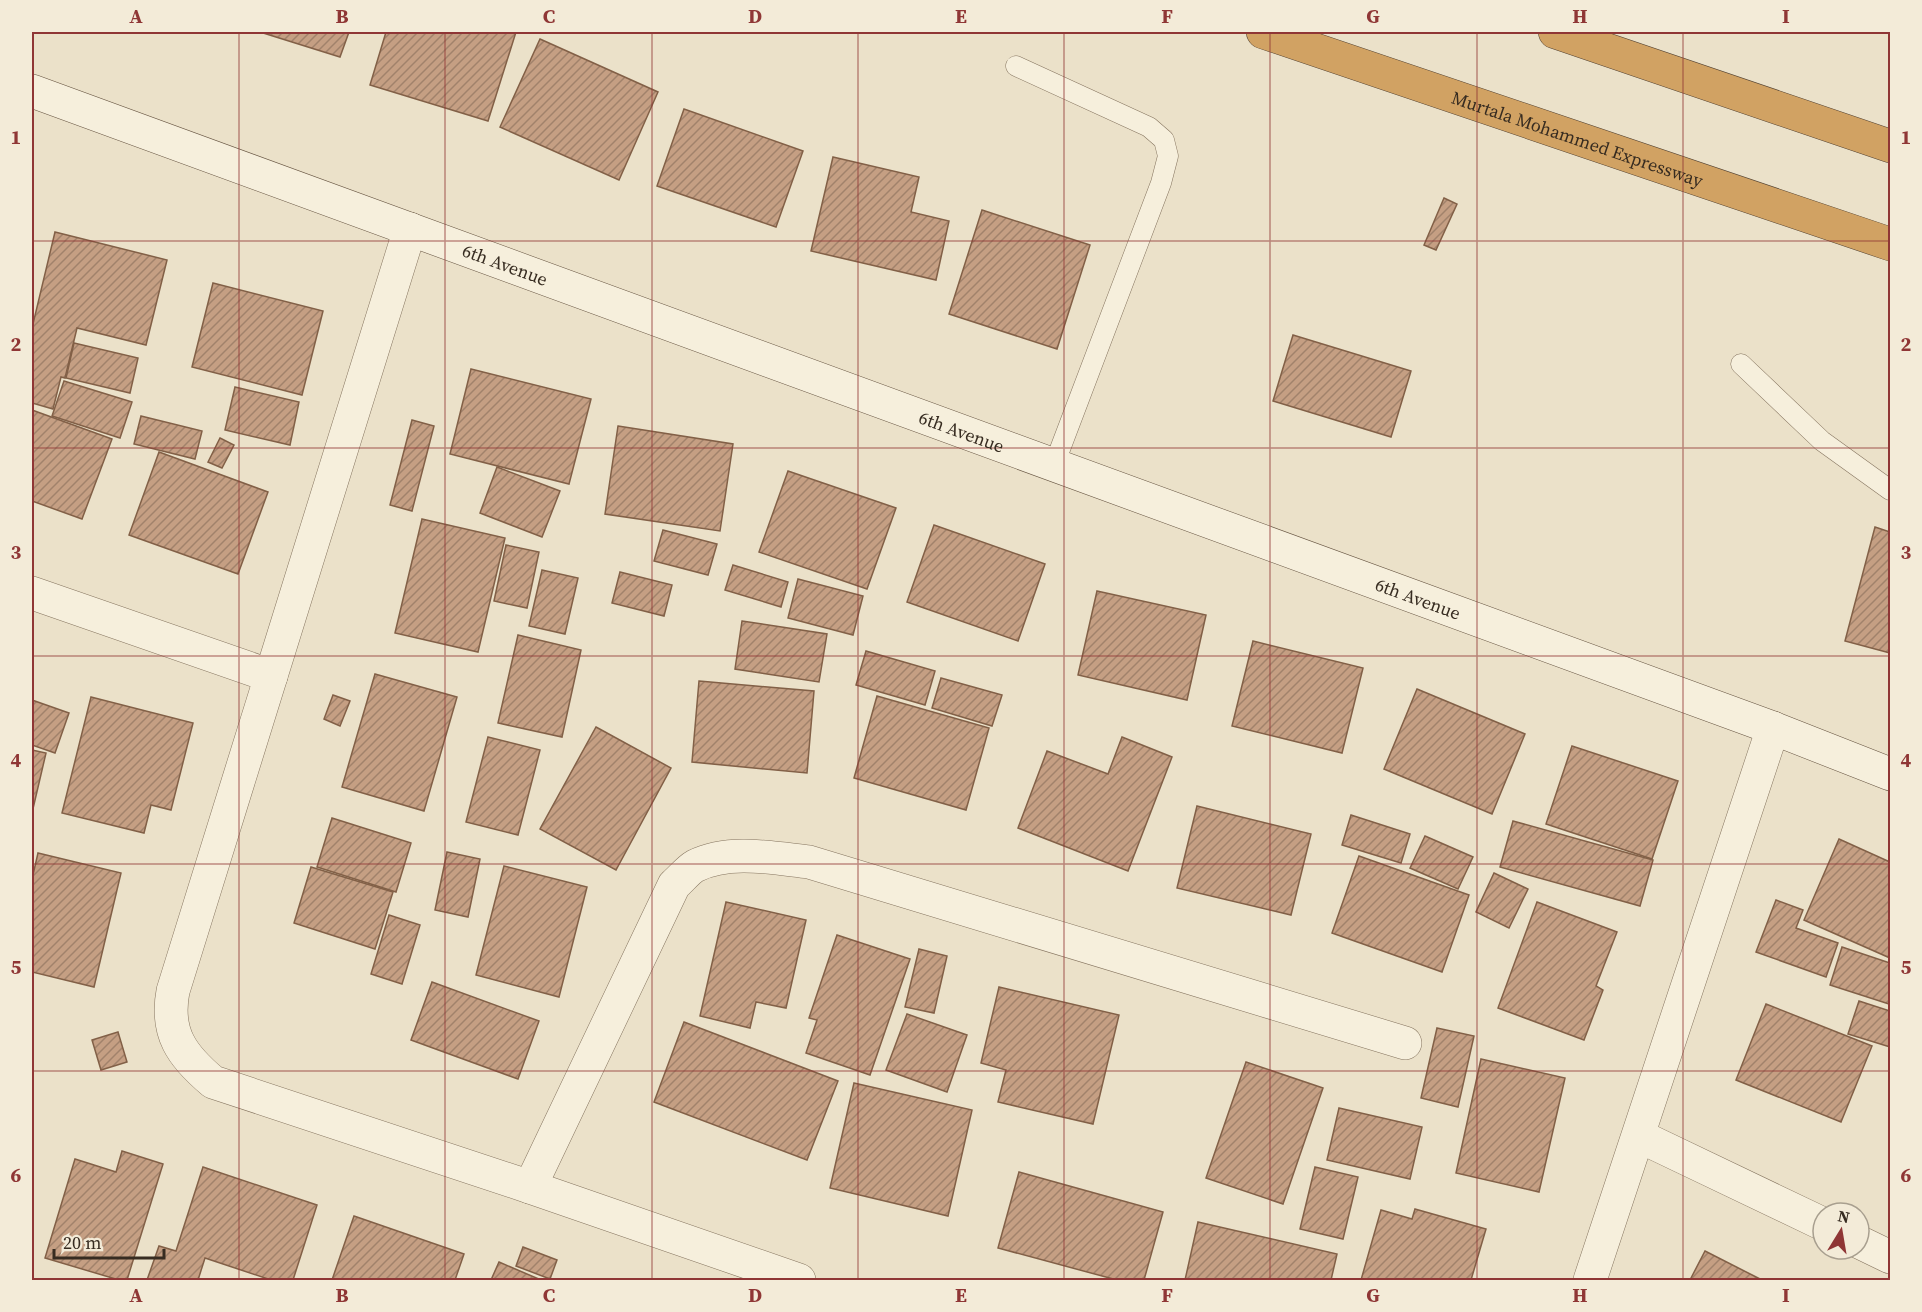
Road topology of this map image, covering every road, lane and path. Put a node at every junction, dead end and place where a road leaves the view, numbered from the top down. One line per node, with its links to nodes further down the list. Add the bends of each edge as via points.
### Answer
1 (1263, 32): 7 (highway, Murtala Mohammed Expressway)
2 (1555, 32): 5 (highway)
3 (1016, 66): 9 (lane, via 1149,127 1164,140 1168,156)
4 (32, 91): 6 (street, 6th Avenue)
5 (1890, 146)
6 (410, 229): 9 (street, 6th Avenue); 12 (street)
7 (1890, 244)
8 (1741, 364): 10 (lane, via 1822,441)
9 (1054, 465): 13 (street, 6th Avenue)
10 (1890, 490)
11 (32, 593): 12 (street)
12 (271, 676): 17 (street, via 173,991 171,1024 180,1046 213,1082)
13 (1773, 728): 14 (street, 6th Avenue); 16 (street)
14 (1890, 774)
15 (1405, 1043): 17 (street, via 809,862 724,857 694,866 674,885)
16 (1639, 1136): 18 (street); 22 (street)
17 (530, 1187): 21 (street)
18 (1811, 1218)
19 (1871, 1248): 20 (street)
20 (1890, 1257)
21 (799, 1281)
22 (1590, 1281)

